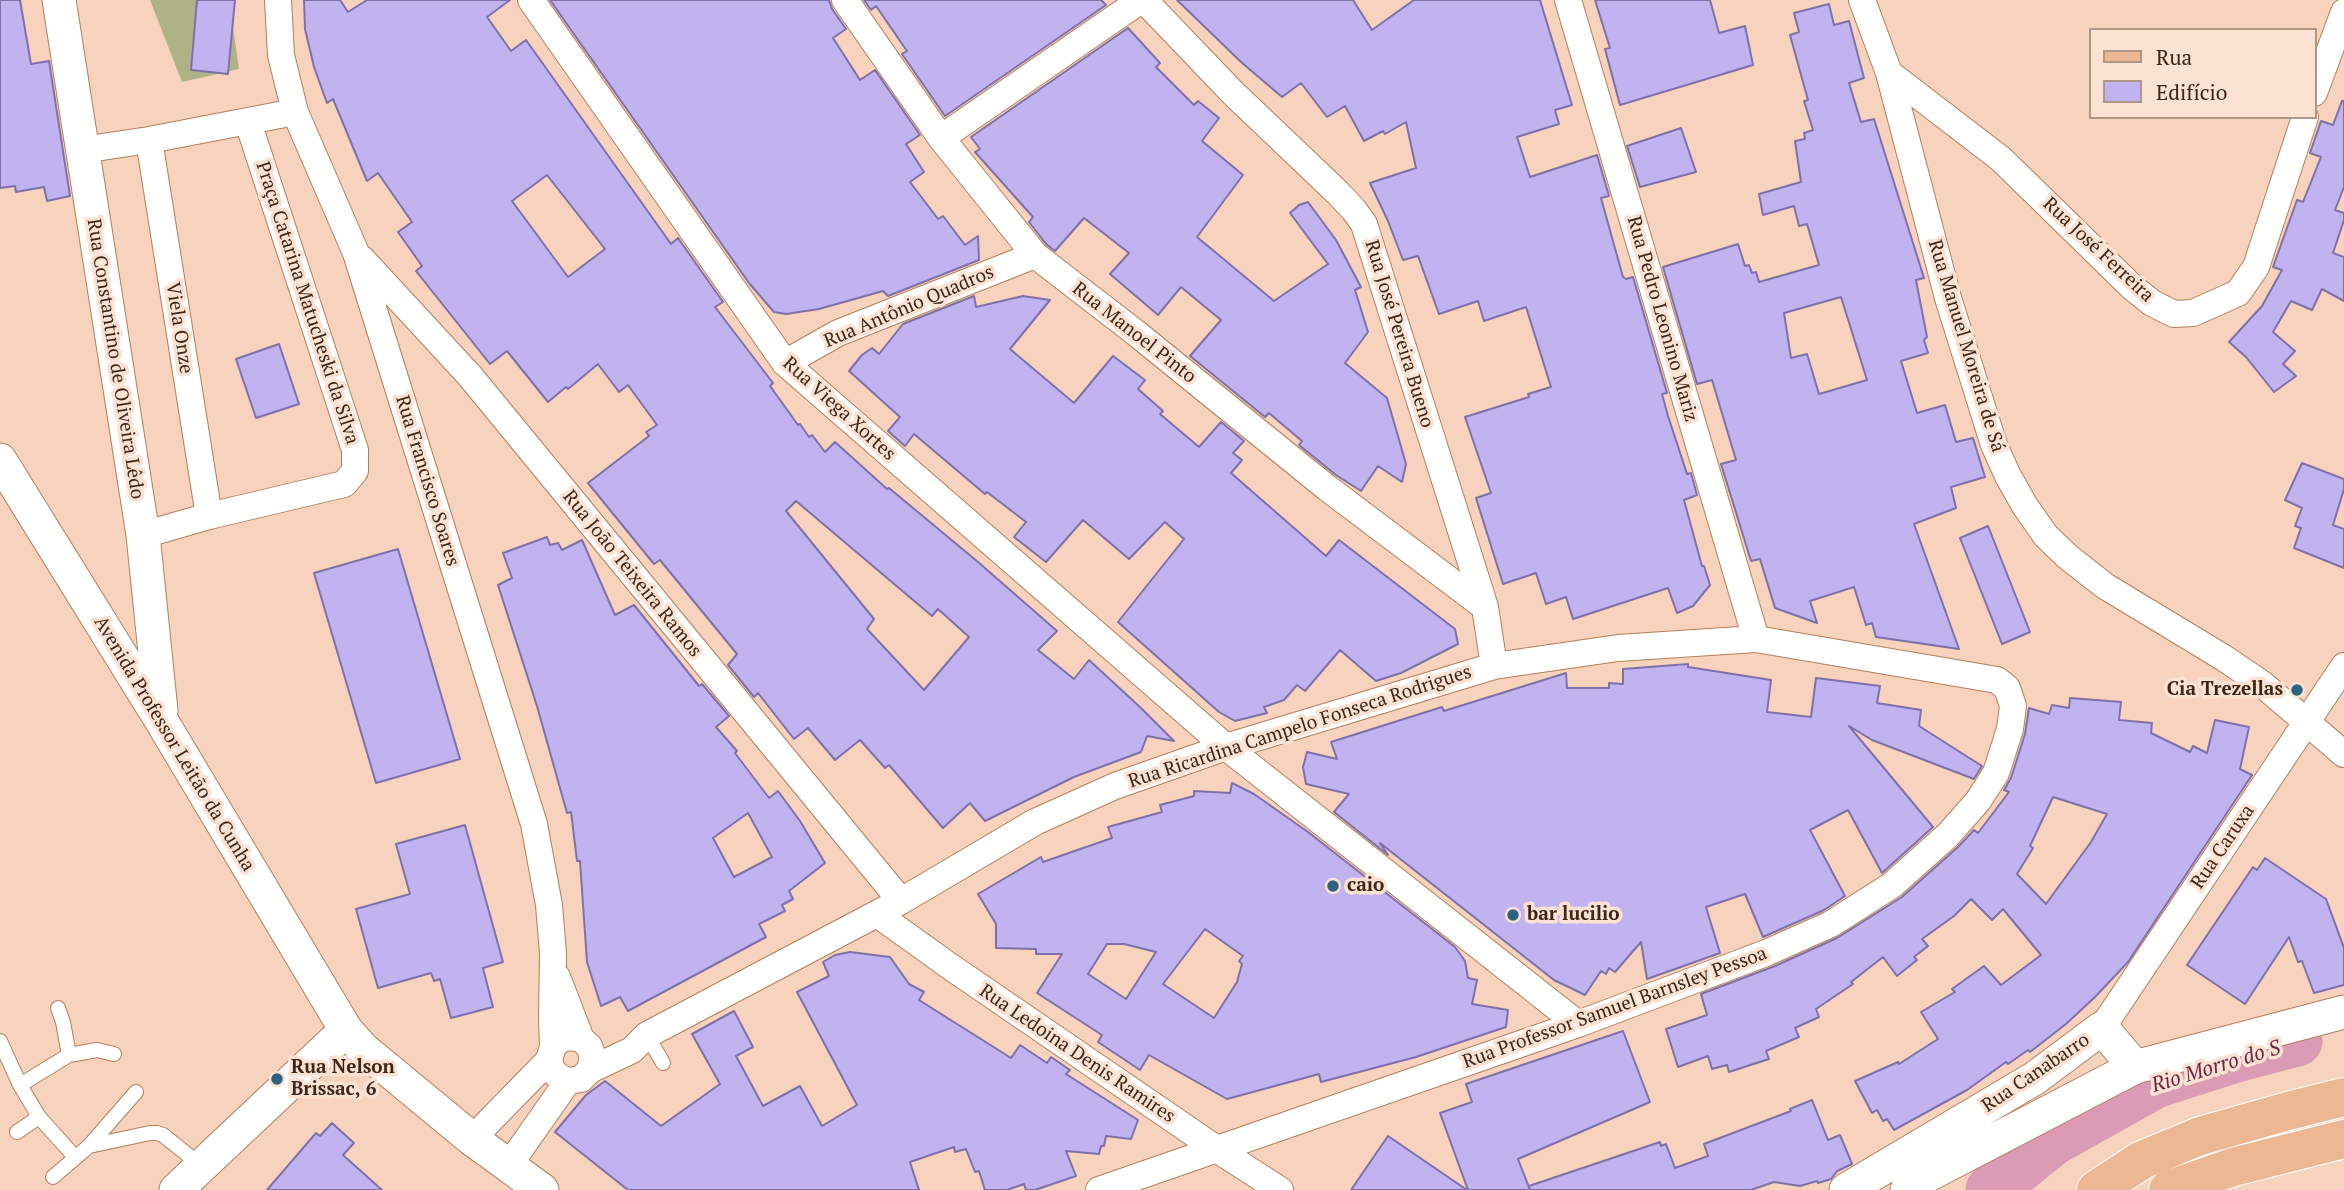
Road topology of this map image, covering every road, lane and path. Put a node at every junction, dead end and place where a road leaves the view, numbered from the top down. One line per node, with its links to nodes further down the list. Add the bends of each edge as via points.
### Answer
1 (59, 0): 16 (street, Rua Constantino de Oliveira Lêdo)
2 (278, 0): 11 (street, Rua Francisco Soares, via 281,55)
3 (531, 0): 19 (street, Rua Viega Xortes)
4 (845, 0): 14 (street, Rua Manoel Pinto)
5 (1143, 0): 14 (street); 23 (street, Rua José Pereira Bueno, via 1364,224)
6 (1568, 0): 24 (street, Rua Pedro Leonino Mariz)
7 (1862, 0): 9 (street, Rua Manuel Moreira de Sá)
8 (2344, 12): 10 (street)
9 (1889, 73): 12 (street, Rua José Ferreira, via 2001,159 2132,287 2174,314 2193,313 2238,293 2256,267); 29 (street, Rua Manuel Moreira de Sá, via 1948,298 1994,444 2025,506 2046,536 2077,565 2261,683)
10 (2316, 88)
11 (295, 112): 13 (street); 17 (street, Rua Francisco Soares)
12 (2304, 119)
13 (248, 122): 15 (street); 21 (street, Praça Catarina Matucheski da Silva, via 356,464 344,484)
14 (941, 138): 18 (street, Rua Manoel Pinto)
15 (149, 140): 16 (street); 21 (street, Viela Onze)
16 (82, 150): 22 (street, Rua Constantino de Oliveira Lêdo)
17 (356, 253): 32 (street, Rua João Teixeira Ramos, via 470,376); 34 (street, Rua Francisco Soares, via 534,824 549,905)
18 (1035, 255): 19 (street, Rua Antônio Quadros, via 838,333); 23 (street, Rua Manoel Pinto)
19 (785, 363): 30 (street, Rua Viega Xortes)
20 (0, 460): 28 (street, Avenida Professor Leitão da Cunha)
21 (209, 516): 22 (street, Praça Catarina Matucheski da Silva)
22 (143, 535): 28 (street, Rua Constantino de Oliveira Lêdo)
23 (1485, 607): 25 (street, Rua José Pereira Bueno)
24 (1755, 639): 25 (street, Rua Ricardina Campelo Fonseca Rodrigues, via 1618,648); 27 (street, Rua Ricardina Campelo Fonseca Rodrigues, via 1997,680)
25 (1494, 666): 30 (street, Rua Ricardina Campelo Fonseca Rodrigues)
26 (2344, 666): 29 (street, Rua Caruxa)
27 (2007, 688): 37 (street, Rua Professor Samuel Barnsley Pessoa, via 2012,716 1996,773 1948,835 1892,885 1830,925)
28 (161, 720): 39 (street, Avenida Professor Leitão da Cunha)
29 (2306, 723): 31 (street, Rua Manuel Moreira de Sá); 38 (street, Rua Caruxa)
30 (1226, 747): 32 (street, Rua Ricardina Campelo Fonseca Rodrigues, via 1115,786 1035,822); 37 (street, Rua Viega Xortes)
31 (2344, 754)
32 (901, 901): 33 (street, Rua Ricardina Campelo Fonseca Rodrigues)
33 (877, 914): 40 (street, Rua Ricardina Campelo Fonseca Rodrigues); 56 (street, Rua Ledoina Denis Ramires)
34 (554, 970): 42 (street, Rua Francisco Soares); 45 (street, Rua Francisco Soares)
35 (58, 1008): 44 (lane)
36 (2344, 1012): 47 (street)
37 (1578, 1024): 56 (street, Rua Professor Samuel Barnsley Pessoa)
38 (2102, 1028): 47 (street, Rua Canabarro); 66 (street, Rua Canabarro, via 2035,1078)
39 (346, 1030): 53 (street, Avenida Professor Leitão da Cunha, via 362,1049); 59 (street)
40 (647, 1035): 45 (street, Rua Ricardina Campelo Fonseca Rodrigues, via 632,1050); 46 (lane)
41 (0, 1041): 48 (lane)
42 (551, 1053): 45 (street, via 561,1039 571,1037); 45 (street, via 552,1070 559,1077); 53 (street)
43 (114, 1054): 44 (lane, via 97,1050)
44 (69, 1055): 48 (lane)
45 (582, 1059): 58 (street, Rua Ricardina Campelo Fonseca Rodrigues)
46 (663, 1063)
47 (2136, 1068): 67 (street, Rua Canabarro)
48 (20, 1085): 51 (lane)
49 (136, 1092): 55 (lane)
50 (2344, 1097): 68 (main road, via 2200,1136 2142,1160)
51 (39, 1117): 52 (lane); 57 (lane)
52 (17, 1132)
53 (472, 1139): 58 (street, Avenida Professor Leitão da Cunha)
54 (2344, 1139): 61 (main road)
55 (89, 1146): 57 (lane); 59 (lane, via 157,1133)
56 (1217, 1150): 64 (street, Rua Professor Samuel Barnsley Pessoa); 65 (street, Rua Ledoina Denis Ramires)
57 (75, 1157): 60 (lane)
58 (509, 1165): 63 (street, Avenida Professor Leitão da Cunha)
59 (203, 1167): 62 (street)
60 (53, 1177)
61 (2229, 1178): 69 (main road)
62 (176, 1190)
63 (542, 1190)
64 (1100, 1190)
65 (1280, 1190)
66 (1846, 1190)
67 (1907, 1190)
68 (2096, 1190)
69 (2168, 1190)

